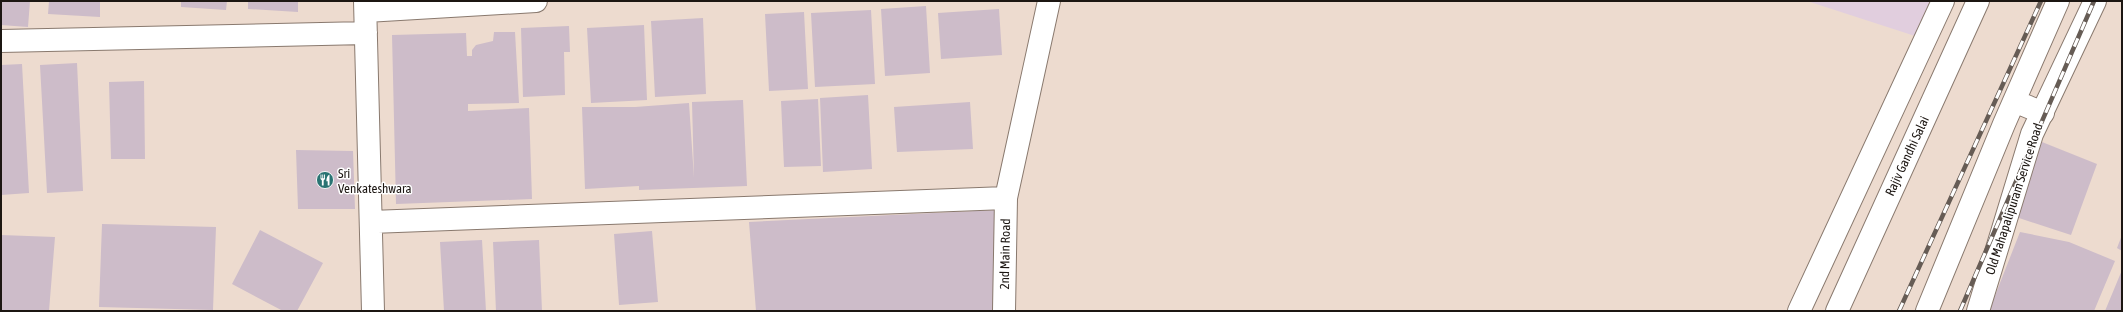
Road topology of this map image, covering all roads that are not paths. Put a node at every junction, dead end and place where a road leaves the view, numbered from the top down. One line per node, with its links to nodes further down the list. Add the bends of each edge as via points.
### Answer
1 (536, 1): 7 (street)
2 (1049, 1): 12 (street, 2nd Main Road)
3 (1943, 1): 16 (street)
4 (1978, 1): 17 (street, Rajiv Gandhi Salai)
5 (2058, 1): 10 (street)
6 (2095, 1): 11 (street, Old Mahapalipuram Service Road)
7 (365, 6): 8 (street)
8 (366, 33): 9 (street); 13 (street)
9 (1, 41)
10 (2014, 101): 11 (street); 18 (street)
11 (2043, 113): 19 (street, Old Mahapalipuram Service Road, via 2032,134)
12 (1006, 198): 13 (street); 15 (street, 2nd Main Road)
13 (371, 222): 14 (street)
14 (373, 311)
15 (1004, 311)
16 (1799, 311)
17 (1837, 311)
18 (1927, 311)
19 (1978, 311)

